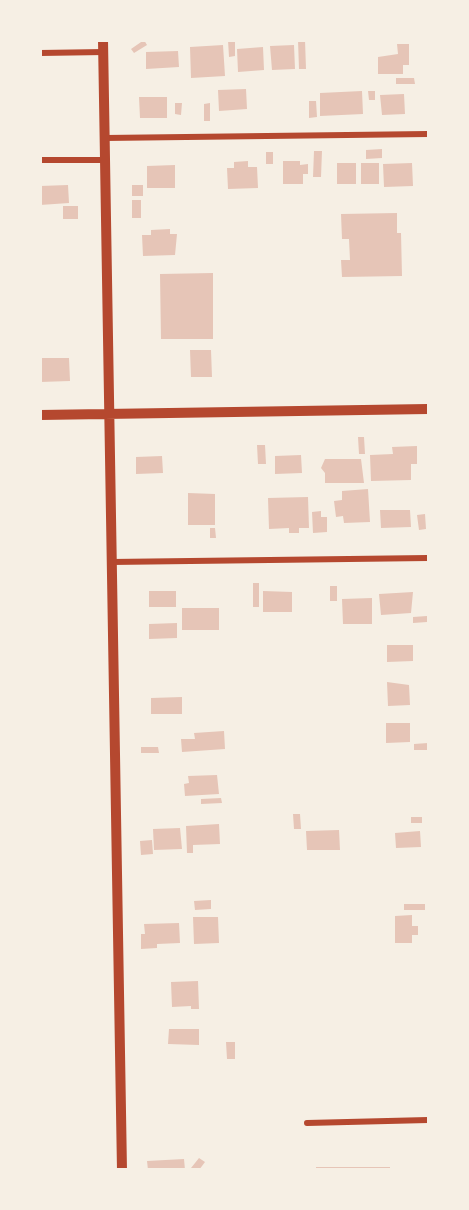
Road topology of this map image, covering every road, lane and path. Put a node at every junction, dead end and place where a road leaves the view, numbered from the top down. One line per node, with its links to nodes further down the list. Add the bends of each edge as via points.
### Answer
1 (104, 46): 2 (street); 4 (street)
2 (40, 52)
3 (429, 134): 4 (street)
4 (105, 138): 6 (street)
5 (40, 160): 6 (street)
6 (105, 160): 8 (street)
7 (429, 409): 8 (street)
8 (109, 414): 9 (street); 11 (street)
9 (40, 415)
10 (429, 558): 11 (street)
11 (111, 562): 14 (street)
12 (429, 1120): 13 (street)
13 (307, 1123)
14 (122, 1170)

